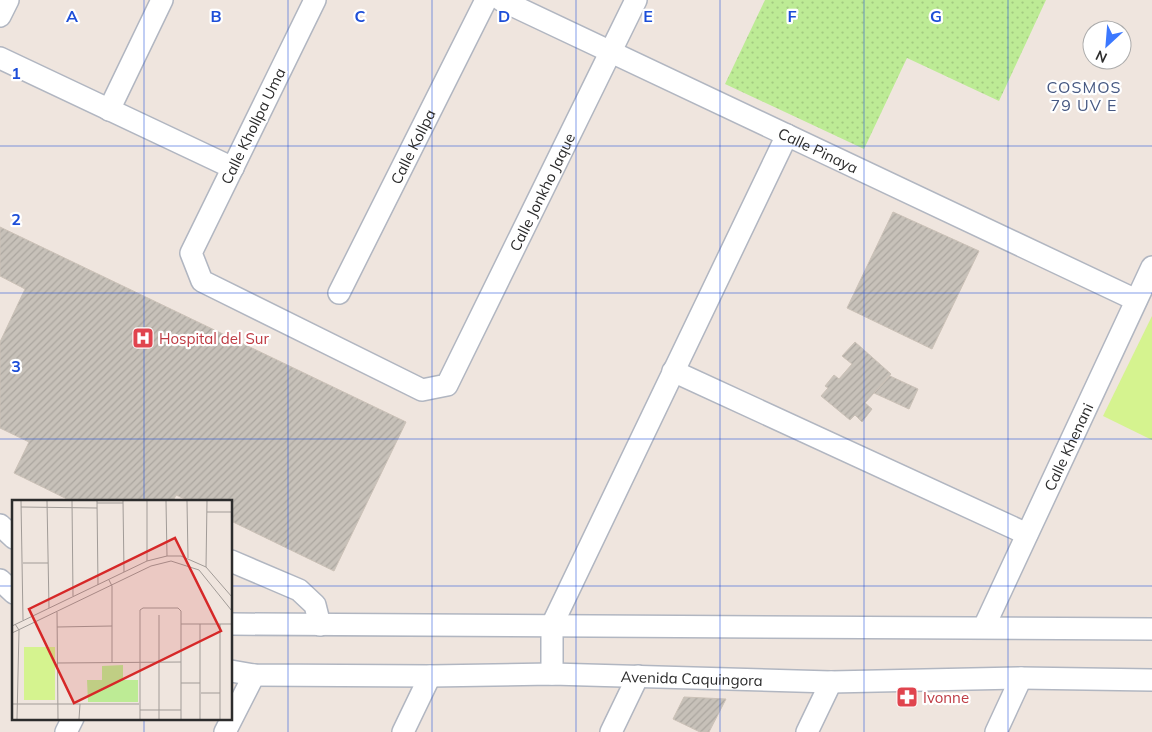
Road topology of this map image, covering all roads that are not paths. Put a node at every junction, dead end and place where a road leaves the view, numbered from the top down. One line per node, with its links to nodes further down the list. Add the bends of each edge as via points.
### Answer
1 (8, 0): 7 (street)
2 (162, 0): 10 (street)
3 (315, 0): 12 (street, Calle Khollpa Uma)
4 (486, 0): 15 (street, Calle Kollpa)
5 (501, 0): 8 (street, Calle Pinaya)
6 (636, 0): 8 (street, Calle Jonkho Jaque)
7 (0, 16)
8 (610, 52): 11 (street, Calle Pinaya); 13 (street, Calle Jonkho Jaque, via 447,386 422,390 202,281)
9 (0, 58): 10 (street)
10 (109, 110): 12 (street)
11 (787, 135): 16 (street, Calle Pinaya); 17 (street)
12 (233, 168): 13 (street, Calle Khollpa Uma)
13 (191, 253)
14 (1152, 267): 16 (street, Calle Khenani)
15 (340, 293)
16 (1136, 300): 19 (street, Calle Khenani)
17 (673, 371): 19 (street); 26 (street)
18 (0, 525): 20 (street)
19 (1027, 534): 27 (street, Calle Khenani)
20 (12, 536)
21 (232, 561): 25 (street, via 299,590 315,605)
22 (0, 580): 23 (street)
23 (12, 591)
24 (232, 624): 25 (street)
25 (320, 625): 26 (street)
26 (552, 625): 27 (street); 31 (street)
27 (984, 627): 28 (street)
28 (1152, 629)
29 (232, 671): 30 (street, Avenida Caquingora)
30 (254, 674): 32 (street, Avenida Caquingora); 37 (street)
31 (552, 674): 32 (street, Avenida Caquingora); 33 (street, Avenida Caquingora)
32 (430, 676): 42 (street)
33 (638, 676): 36 (street, Avenida Caquingora); 43 (street)
34 (1021, 678): 35 (street, Avenida Caquingora); 36 (street, Avenida Caquingora); 45 (street)
35 (1152, 680)
36 (831, 682): 44 (street)
37 (232, 718)
38 (72, 720): 40 (street)
39 (231, 720): 41 (street)
40 (66, 732)
41 (225, 732)
42 (403, 732)
43 (611, 732)
44 (807, 732)
45 (996, 732)

